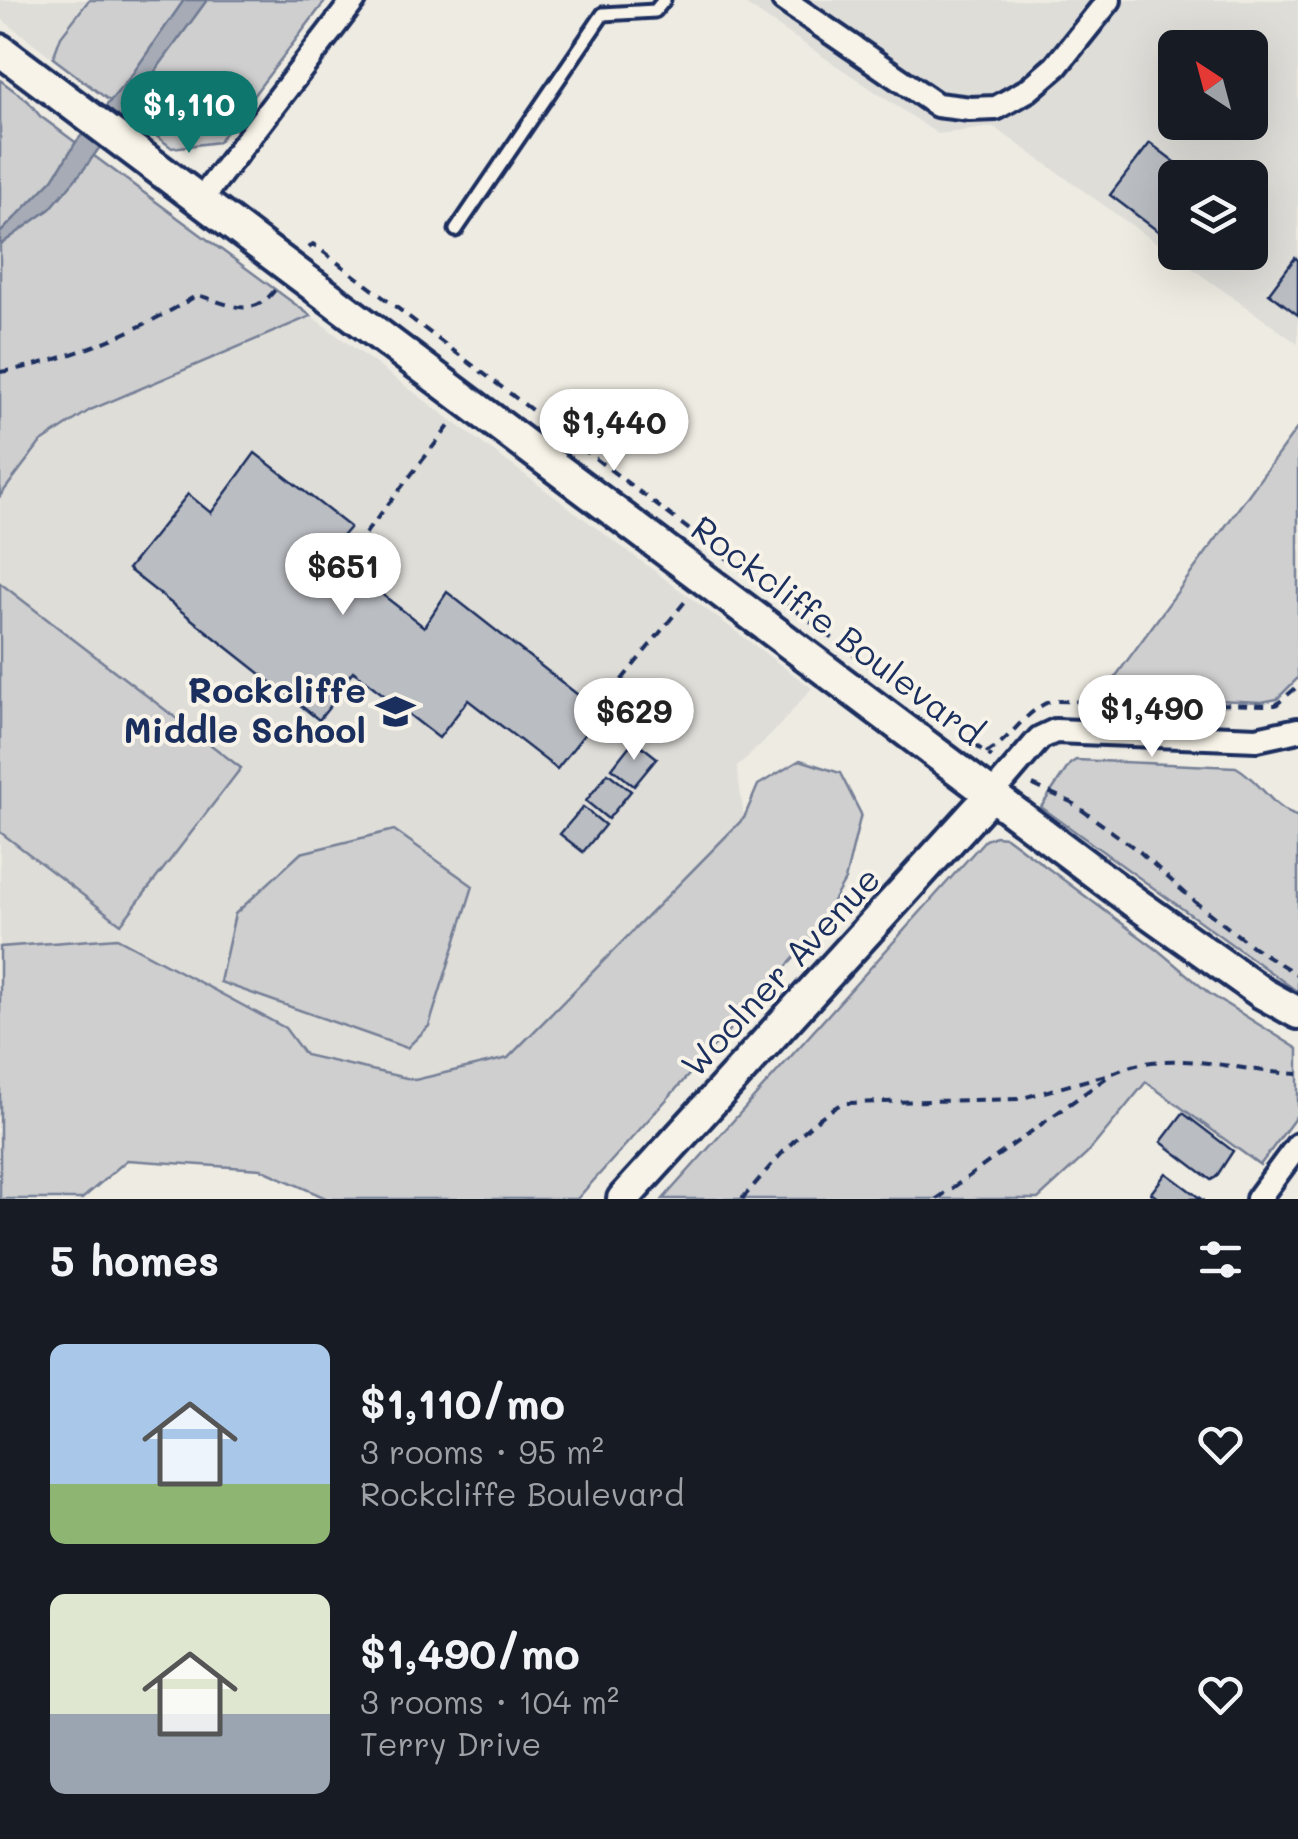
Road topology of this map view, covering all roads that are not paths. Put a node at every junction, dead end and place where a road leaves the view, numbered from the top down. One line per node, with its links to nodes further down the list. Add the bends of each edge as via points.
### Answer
1 (354, 0): 6 (street)
2 (664, 0): 7 (lane, via 655,12 603,14)
3 (784, 0): 4 (street, via 937,105 996,108 1056,66)
4 (1109, 0)
5 (0, 50): 6 (street, Rockcliffe Boulevard)
6 (200, 202): 9 (street, Rockcliffe Boulevard)
7 (456, 230)
8 (1298, 730): 9 (street, via 1257,739 1055,731 1040,738)
9 (992, 794): 10 (street, Rockcliffe Boulevard, via 1192,946); 12 (street, Woolner Avenue)
10 (1298, 1013)
11 (1298, 1145): 13 (street)
12 (623, 1199)
13 (1258, 1199)

